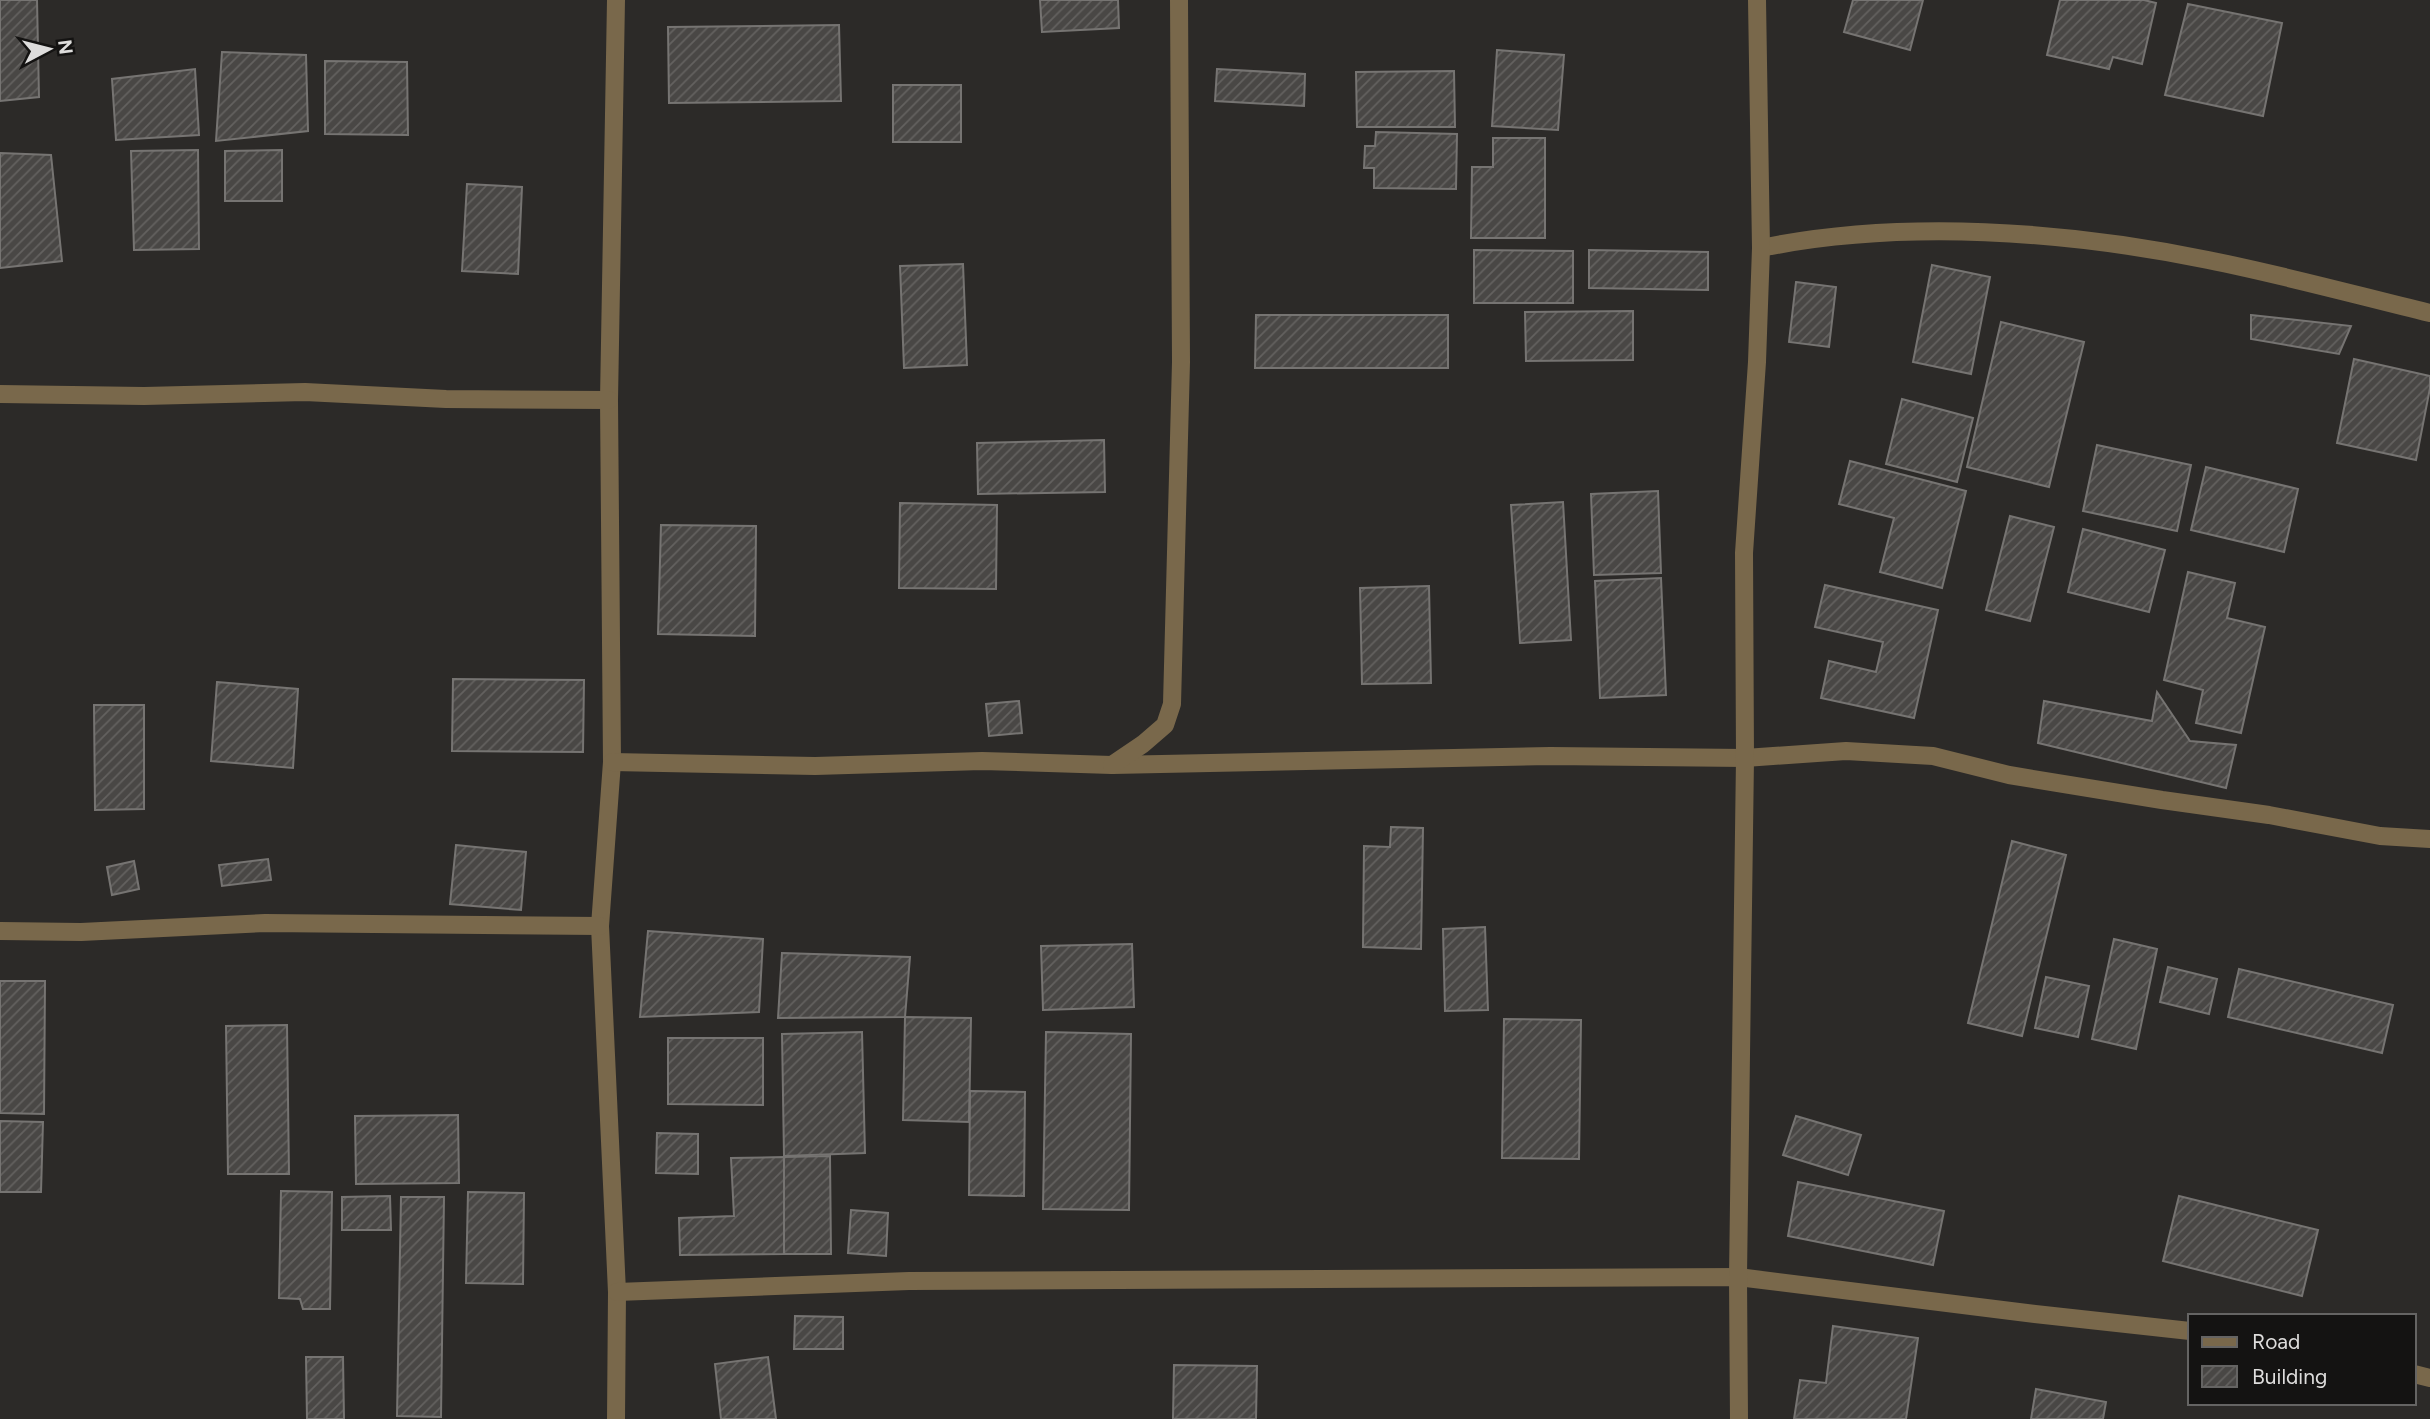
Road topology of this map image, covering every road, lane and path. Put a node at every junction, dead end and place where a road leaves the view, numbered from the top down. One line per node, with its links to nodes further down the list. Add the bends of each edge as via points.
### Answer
1 (616, 0): 7 (street)
2 (1179, 0): 10 (street, via 1181,362 1172,704 1165,725)
3 (1757, 0): 4 (street)
4 (1761, 248): 5 (street, via 1803,239 1870,234 1965,232 2074,239 2208,260); 8 (street, via 1744,553)
5 (2430, 313)
6 (0, 394): 7 (street, via 306,392)
7 (609, 400): 9 (street)
8 (1745, 758): 10 (street, via 1550,756); 11 (street, via 1846,751 1933,756 2009,775 2380,836); 14 (street)
9 (612, 762): 10 (street); 12 (street)
10 (1112, 765)
11 (2430, 839)
12 (600, 926): 13 (street, via 265,923); 15 (street)
13 (0, 931)
14 (1738, 1276): 15 (street, via 909,1281); 16 (street); 18 (street)
15 (617, 1292): 17 (street)
16 (2188, 1331)
17 (616, 1419)
18 (1739, 1419)

